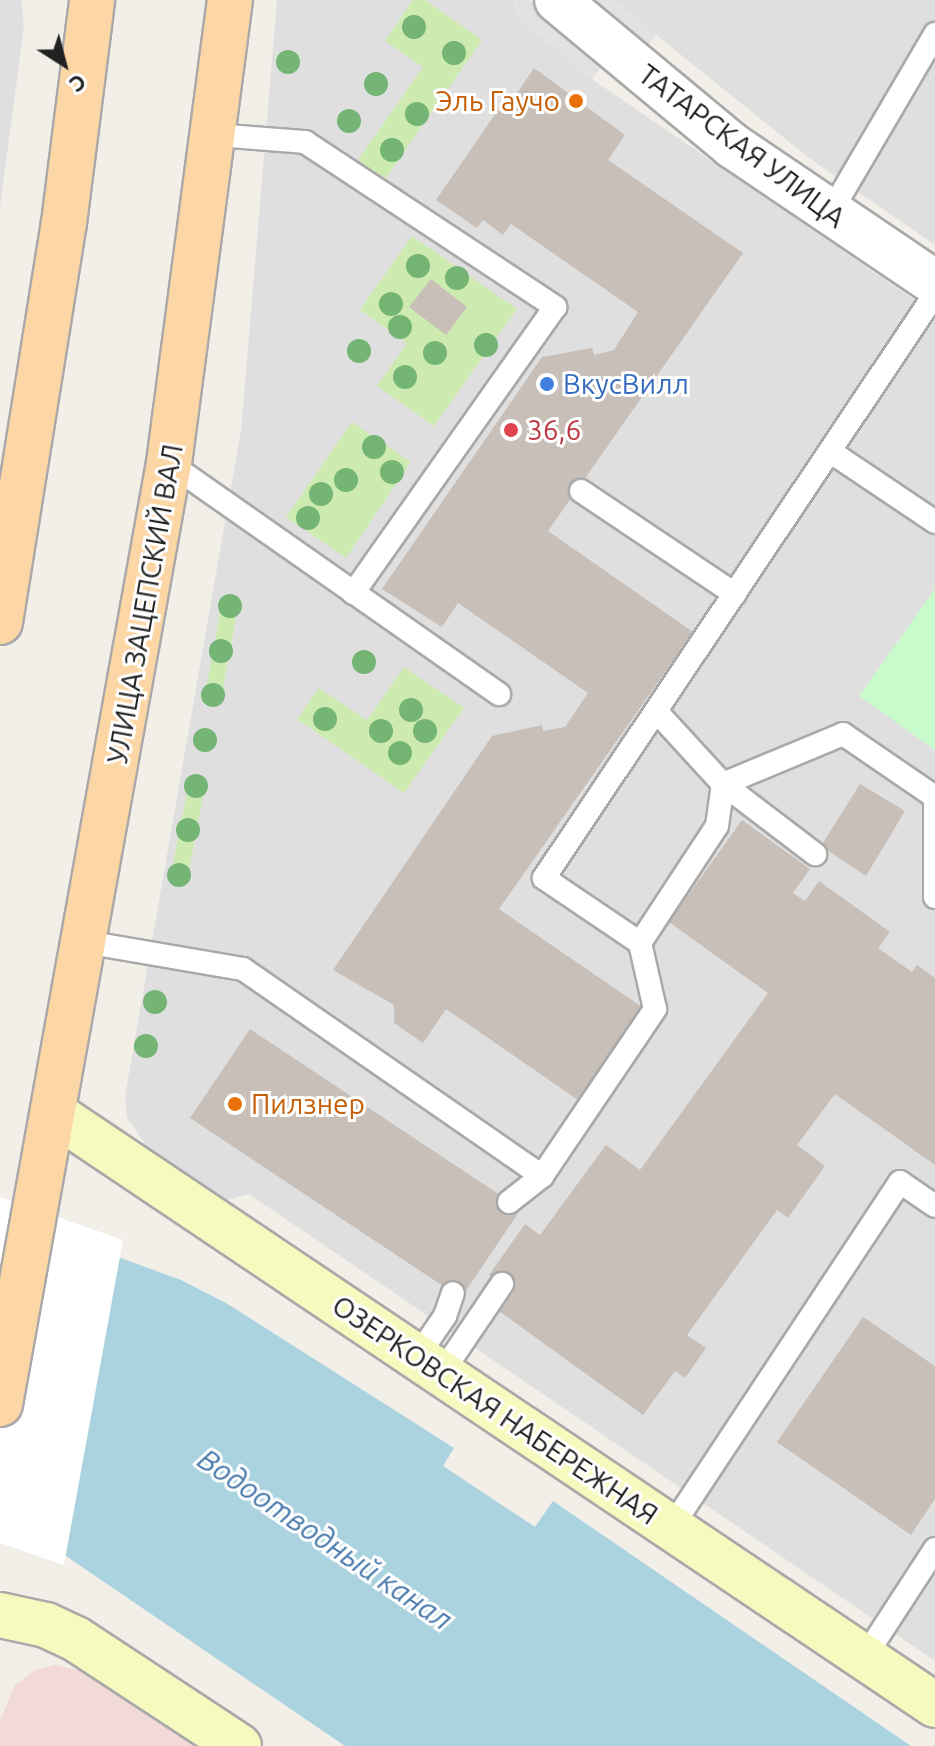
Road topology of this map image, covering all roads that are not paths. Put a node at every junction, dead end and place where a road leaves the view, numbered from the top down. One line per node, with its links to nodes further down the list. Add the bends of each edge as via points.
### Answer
1 (92, 0): 15 (main road, via 64,223)
2 (230, 0): 5 (main road, УЛИЦА ЗАЦЕПСКИЙ ВАЛ)
3 (557, 0): 6 (street, ТАТАРСКАЯ УЛИЦА, via 733,146)
4 (935, 34): 6 (lane)
5 (216, 135): 10 (main road, УЛИЦА ЗАЦЕПСКИЙ ВАЛ); 13 (lane, via 305,142 555,307)
6 (829, 215): 7 (street, ТАТАРСКАЯ УЛИЦА)
7 (935, 283)
8 (935, 294): 9 (lane)
9 (831, 452): 12 (lane); 14 (lane)
10 (169, 463): 13 (lane); 21 (main road, УЛИЦА ЗАЦЕПСКИЙ ВАЛ)
11 (581, 491): 14 (lane)
12 (935, 522)
13 (353, 593): 16 (lane)
14 (735, 594): 17 (lane)
15 (0, 622)
16 (499, 694)
17 (656, 711): 18 (lane); 22 (lane, via 544,878)
18 (723, 784): 19 (lane); 20 (lane, via 843,734 935,797); 22 (lane, via 717,826)
19 (815, 854)
20 (935, 897)
21 (85, 942): 23 (main road, УЛИЦА ЗАЦЕПСКИЙ ВАЛ); 24 (lane, via 243,969)
22 (640, 943): 24 (lane, via 655,1009)
23 (55, 1114): 29 (street, ОЗЕРКОВСКАЯ НАБЕРЕЖНАЯ); 30 (main road, УЛИЦА ЗАЦЕПСКИЙ ВАЛ)
24 (542, 1176): 25 (lane)
25 (509, 1202)
26 (935, 1206): 31 (lane, via 900,1182)
27 (502, 1284): 29 (lane)
28 (453, 1293): 29 (lane)
29 (429, 1366): 31 (street, ОЗЕРКОВСКАЯ НАБЕРЕЖНАЯ)
30 (0, 1404)
31 (671, 1528): 34 (street, ОЗЕРКОВСКАЯ НАБЕРЕЖНАЯ)
32 (935, 1549): 34 (lane)
33 (0, 1615): 36 (street, via 46,1625 76,1639)
34 (864, 1658): 35 (street, ОЗЕРКОВСКАЯ НАБЕРЕЖНАЯ)
35 (935, 1705)
36 (239, 1746)

